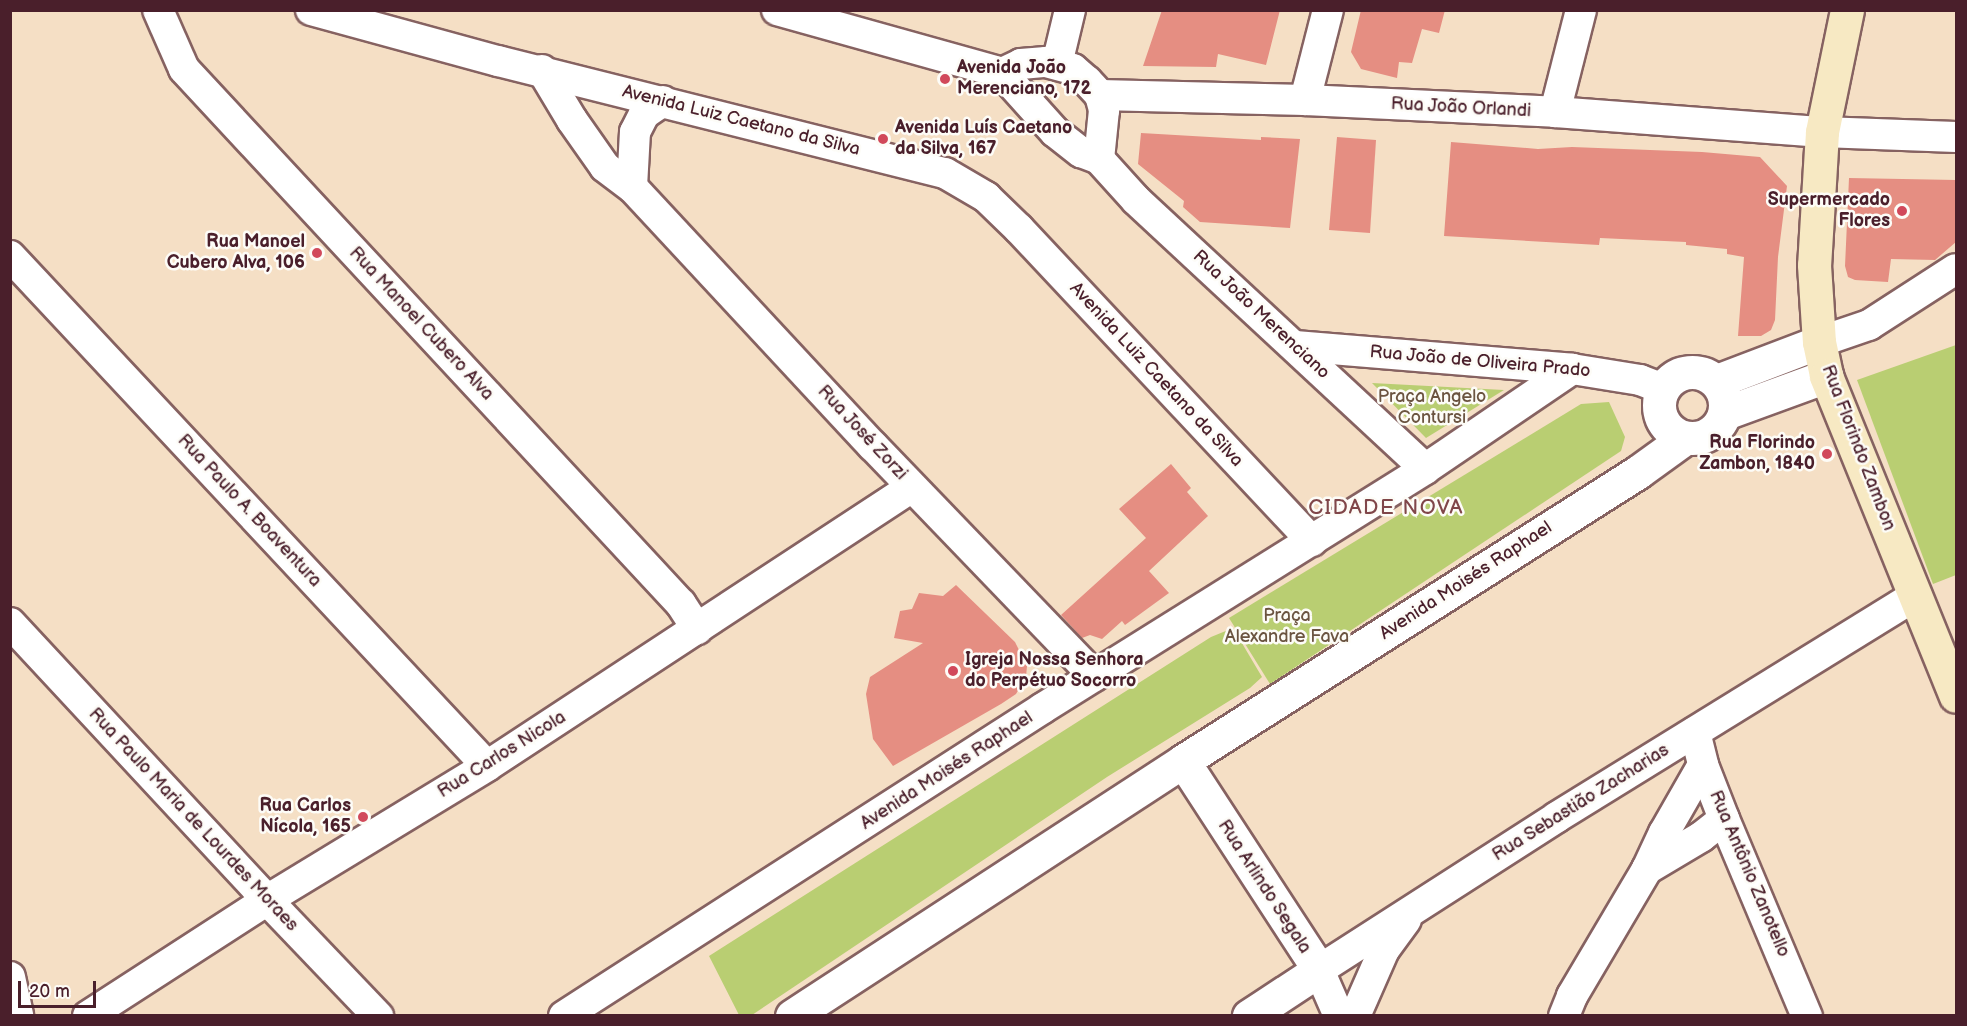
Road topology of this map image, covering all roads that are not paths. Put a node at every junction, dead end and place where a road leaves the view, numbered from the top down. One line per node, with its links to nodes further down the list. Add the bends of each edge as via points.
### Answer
1 (159, 10): 36 (street, Rua Manoel Cubero Alva, via 184,69 673,596)
2 (311, 10): 10 (street, Avenida Luiz Caetano da Silva, via 498,62)
3 (777, 10): 8 (street)
4 (1070, 10): 9 (street)
5 (1328, 10): 13 (street)
6 (1581, 10): 15 (street)
7 (1847, 10): 16 (main road, Rua Florindo Zambon)
8 (810, 15): 11 (street)
9 (1057, 64): 11 (street, via 1032,62); 12 (street, via 1073,69)
10 (542, 70): 14 (street, Avenida Luiz Caetano da Silva); 19 (street, Rua José Zorzi, via 605,167)
11 (1002, 73): 18 (street, Rua João Merenciano, via 1054,132)
12 (1100, 95): 13 (street, Rua João Orlandi); 18 (street, via 1104,110)
13 (1305, 100): 15 (street, Rua João Orlandi)
14 (663, 101): 19 (street, via 644,114 635,132); 33 (street, Avenida Luiz Caetano da Silva, via 945,173 986,198)
15 (1555, 112): 16 (street, Rua João Orlandi)
16 (1821, 132): 17 (street, Rua João Orlandi); 23 (main road, Rua Florindo Zambon, via 1814,265)
17 (1956, 137)
18 (1099, 159): 24 (street, Rua João Merenciano, via 1137,200)
19 (632, 187): 32 (street, Rua José Zorzi)
20 (10, 256): 42 (street, Rua Paulo A. Boaventura)
21 (1956, 269): 22 (street)
22 (1857, 330): 23 (street); 26 (street)
23 (1819, 342): 26 (main road, Rua Florindo Zambon); 27 (street)
24 (1295, 346): 25 (street, Rua João de Oliveira Prado); 31 (street, Rua João Merenciano)
25 (1572, 369): 28 (street, Rua João de Oliveira Prado, via 1640,380); 31 (street, Avenida Moisés Raphael)
26 (1826, 376): 29 (street); 34 (main road, Rua Florindo Zambon)
27 (1717, 381): 28 (street, via 1700,372 1682,373); 29 (street, via 1725,396)
28 (1663, 389): 30 (street, via 1659,398 1662,419 1676,434)
29 (1725, 413): 30 (street, via 1710,433)
30 (1686, 438): 40 (street, Avenida Moisés Raphael)
31 (1425, 469): 33 (street, Avenida Moisés Raphael)
32 (912, 487): 36 (street, Rua Carlos Nicola); 37 (street, Rua José Zorzi)
33 (1312, 542): 37 (street, Avenida Moisés Raphael)
34 (1916, 595): 38 (main road, Rua Florindo Zambon); 39 (street, Rua Sebastião Zacharias)
35 (10, 623): 45 (street, Rua Paulo Maria de Lourdes Moraes)
36 (697, 629): 42 (street, Rua Carlos Nicola)
37 (1094, 676): 52 (street, Avenida Moisés Raphael)
38 (1956, 696)
39 (1695, 732): 41 (street, Rua Antônio Zanotello); 46 (street, Rua Sebastião Zacharias)
40 (1183, 761): 47 (street, Rua Arlindo Segala); 53 (street, Avenida Moisés Raphael)
41 (1703, 765): 43 (street, Rua Antônio Zanotello); 44 (street)
42 (487, 766): 45 (street, Rua Carlos Nicola)
43 (1724, 819): 44 (street); 58 (street, Rua Antônio Zanotello)
44 (1647, 869): 57 (street)
45 (267, 900): 50 (street, Rua Carlos Nicola); 51 (street, Rua Paulo Maria de Lourdes Moraes)
46 (1415, 908): 47 (street, Rua Sebastião Zacharias); 56 (street, via 1384,950)
47 (1318, 970): 54 (street, Rua Sebastião Zacharias); 55 (street, Rua Arlindo Segala)
48 (10, 977): 49 (street)
49 (18, 1016)
50 (88, 1016)
51 (378, 1016)
52 (564, 1016)
53 (792, 1016)
54 (1250, 1016)
55 (1339, 1016)
56 (1355, 1016)
57 (1564, 1016)
58 (1807, 1016)

